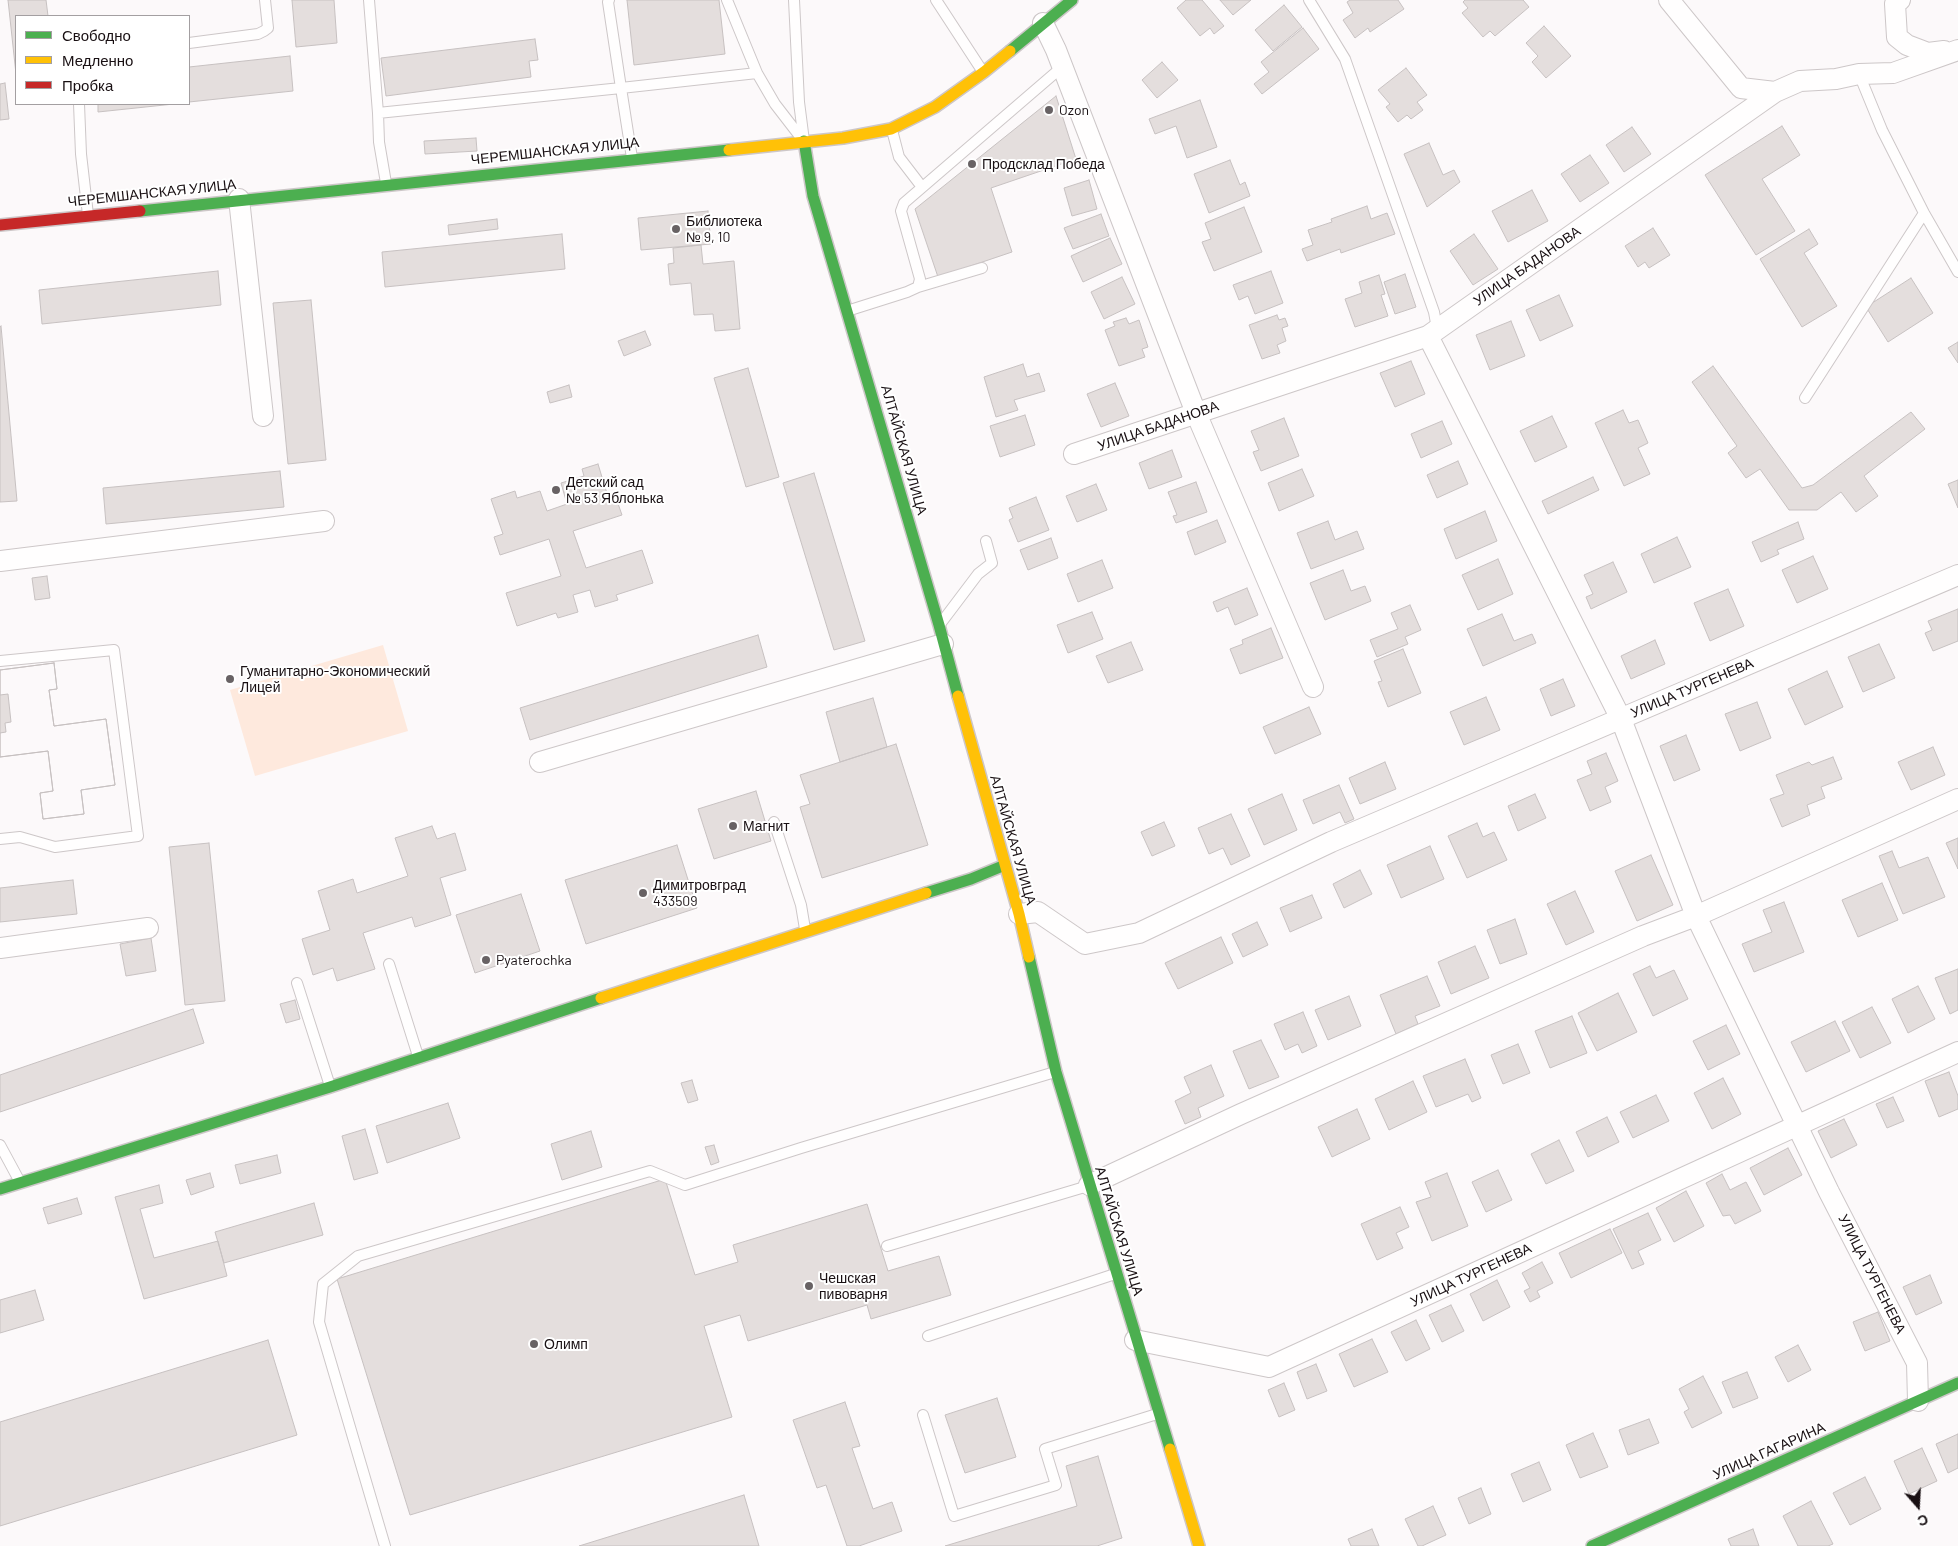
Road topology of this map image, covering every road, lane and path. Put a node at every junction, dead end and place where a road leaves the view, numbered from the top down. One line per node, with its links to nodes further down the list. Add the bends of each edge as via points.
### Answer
1 (265, 0): 12 (lane, via 268,28 264,31)
2 (369, 0): 21 (lane)
3 (609, 0): 18 (lane)
4 (727, 0): 16 (lane)
5 (794, 0): 23 (lane)
6 (936, 0): 15 (lane)
7 (1072, 0): 11 (main road, ЧЕРЕМШАНСКАЯ УЛИЦА)
8 (1309, 0): 35 (lane, via 1345,59 1434,312 1436,323)
9 (1669, 0): 19 (street, via 1741,88)
10 (1900, 0): 13 (street, via 1895,4 1897,37 1907,45 1928,53)
11 (1043, 23): 14 (street); 15 (main road, ЧЕРЕМШАНСКАЯ УЛИЦА)
12 (190, 43)
13 (1958, 50): 17 (street, УЛИЦА БАДАНОВА, via 1893,73)
14 (1062, 67): 26 (lane); 37 (street)
15 (984, 72): 22 (main road, ЧЕРЕМШАНСКАЯ УЛИЦА, via 935,107)
16 (756, 74): 18 (lane); 23 (lane)
17 (1859, 74): 19 (street, УЛИЦА БАДАНОВА, via 1800,81); 28 (lane, via 1882,130)
18 (621, 88): 21 (lane); 24 (lane)
19 (1776, 92): 35 (street, УЛИЦА БАДАНОВА)
20 (79, 105): 29 (lane)
21 (378, 113): 25 (lane)
22 (891, 129): 23 (main road, ЧЕРЕМШАНСКАЯ УЛИЦА); 26 (lane, via 899,157)
23 (804, 141): 24 (main road, ЧЕРЕМШАНСКАЯ УЛИЦА); 34 (main road, АЛТАЙСКАЯ УЛИЦА, via 813,196)
24 (632, 158): 25 (main road, ЧЕРЕМШАНСКАЯ УЛИЦА)
25 (386, 184): 27 (main road, ЧЕРЕМШАНСКАЯ УЛИЦА)
26 (922, 187): 33 (lane, via 904,203 901,211 920,279)
27 (239, 199): 29 (main road, ЧЕРЕМШАНСКАЯ УЛИЦА); 38 (street)
28 (1924, 213): 32 (lane); 36 (lane)
29 (88, 215): 30 (main road, ЧЕРЕМШАНСКАЯ УЛИЦА)
30 (0, 224)
31 (982, 268): 33 (lane)
32 (1958, 272)
33 (918, 287): 34 (lane)
34 (847, 311): 44 (main road, АЛТАЙСКАЯ УЛИЦА)
35 (1428, 336): 37 (street, УЛИЦА БАДАНОВА); 48 (street)
36 (1805, 398)
37 (1196, 414): 39 (street, УЛИЦА БАДАНОВА); 47 (street)
38 (263, 416)
39 (1074, 454)
40 (324, 521): 42 (street)
41 (986, 541): 44 (lane, via 992,563 978,574)
42 (0, 561)
43 (1958, 575): 48 (street, УЛИЦА ТУРГЕНЕВА)
44 (940, 625): 45 (main road, АЛТАЙСКАЯ УЛИЦА)
45 (943, 644): 49 (street); 53 (main road, АЛТАЙСКАЯ УЛИЦА)
46 (0, 661): 52 (lane, via 114,650 138,836 55,847 20,837)
47 (1313, 687)
48 (1621, 719): 54 (street, via 1331,842 1139,932 1085,944 1038,912); 55 (street, УЛИЦА ТУРГЕНЕВА)
49 (540, 762)
50 (1958, 799): 55 (street)
51 (774, 822): 57 (lane, via 801,905)
52 (0, 839)
53 (1004, 865): 54 (main road, АЛТАЙСКАЯ УЛИЦА); 57 (main road, via 970,879)
54 (1019, 914): 63 (main road, АЛТАЙСКАЯ УЛИЦА)
55 (1696, 916): 65 (street, УЛИЦА ТУРГЕНЕВА); 68 (street, via 1634,940 1241,1114)
56 (148, 928): 58 (street)
57 (805, 931): 62 (main road)
58 (0, 948)
59 (389, 964): 62 (lane)
60 (297, 982): 64 (lane)
61 (1958, 1052): 65 (street, УЛИЦА ТУРГЕНЕВА)
62 (418, 1058): 64 (main road)
63 (1056, 1072): 68 (main road, АЛТАЙСКАЯ УЛИЦА); 78 (lane, via 685,1185 650,1171 358,1256 323,1284 318,1322)
64 (330, 1087): 67 (main road)
65 (1797, 1125): 73 (street, УЛИЦА ТУРГЕНЕВА, via 1269,1367); 75 (street, УЛИЦА ТУРГЕНЕВА, via 1917,1363)
66 (0, 1145): 67 (lane)
67 (20, 1182): 69 (main road)
68 (1089, 1185): 70 (lane); 71 (main road, АЛТАЙСКАЯ УЛИЦА)
69 (0, 1189)
70 (887, 1246)
71 (1116, 1274): 72 (lane); 73 (main road, АЛТАЙСКАЯ УЛИЦА)
72 (928, 1336)
73 (1135, 1340): 76 (main road, АЛТАЙСКАЯ УЛИЦА)
74 (1953, 1391): 75 (main road, УЛИЦА ГАГАРИНА)
75 (1918, 1401): 80 (main road, УЛИЦА ГАГАРИНА)
76 (1158, 1414): 77 (lane, via 1045,1449 1056,1485 954,1516); 79 (main road, АЛТАЙСКАЯ УЛИЦА)
77 (923, 1415)
78 (385, 1546)
79 (1199, 1546)
80 (1592, 1546)

